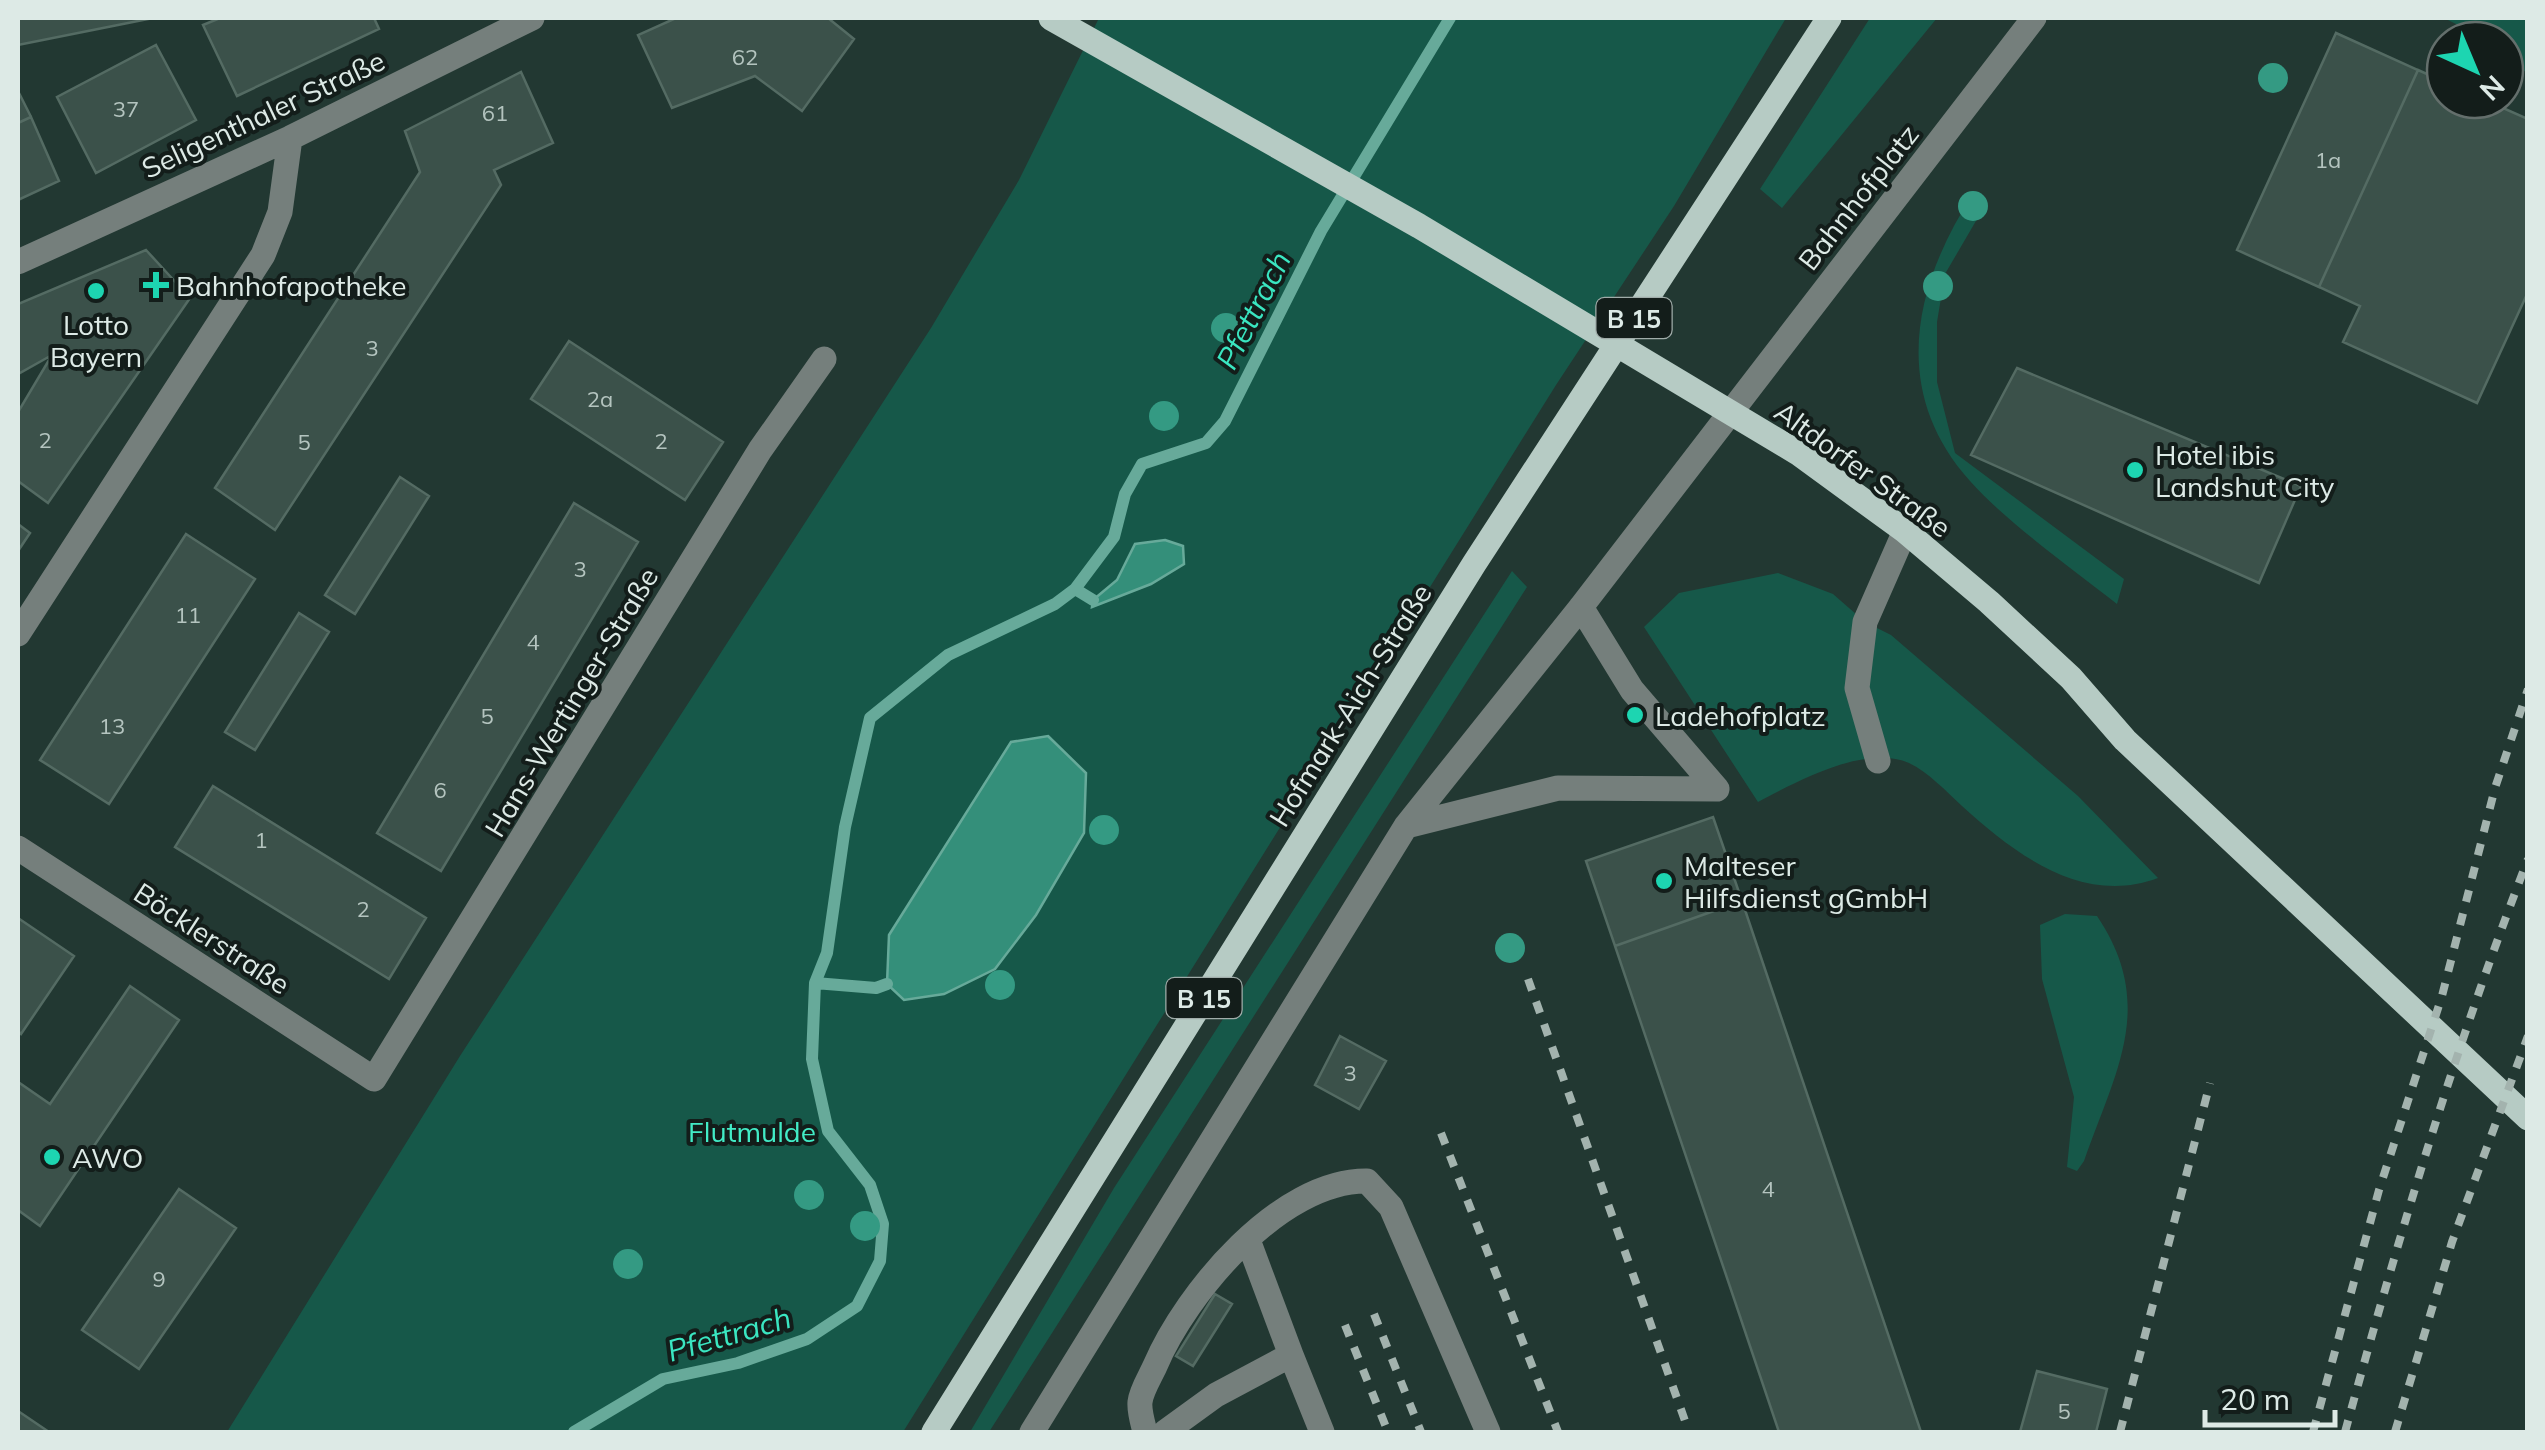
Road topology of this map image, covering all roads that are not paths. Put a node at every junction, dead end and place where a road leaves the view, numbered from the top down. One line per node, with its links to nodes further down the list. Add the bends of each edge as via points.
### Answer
1 (532, 18): 5 (street, Seligenthaler Straße)
2 (1051, 18): 8 (main road, Altdorfer Straße)
3 (1829, 18): 19 (main road, Hofmark-Aich-Straße / B 15, via 1474,564)
4 (2034, 18): 8 (street, Bahnhofplatz)
5 (290, 138): 6 (street, Seligenthaler Straße); 11 (street, via 280,212 263,254)
6 (18, 262)
7 (824, 359): 15 (street, Hans-Wertinger-Straße, via 760,450)
8 (1728, 412): 9 (main road, Altdorfer Straße, via 1798,453); 10 (street)
9 (1905, 532): 12 (street, via 1866,610 1857,688); 16 (main road, Altdorfer Straße, via 2070,678 2125,740)
10 (1581, 607): 13 (street); 13 (street, via 1632,690 1717,789 1558,788)
11 (18, 634)
12 (1878, 761)
13 (1406, 826): 20 (street)
14 (18, 848): 15 (street, Böcklerstraße)
15 (374, 1079)
16 (2528, 1118)
17 (1248, 1240): 18 (street); 21 (street, via 1188,1301 1140,1401); 24 (street, via 1321,1192 1344,1181 1367,1182 1392,1207)
18 (1291, 1355): 22 (street, via 1181,1416); 23 (street)
19 (934, 1432)
20 (1032, 1432)
21 (1145, 1432)
22 (1166, 1432)
23 (1322, 1432)
24 (1488, 1432)

